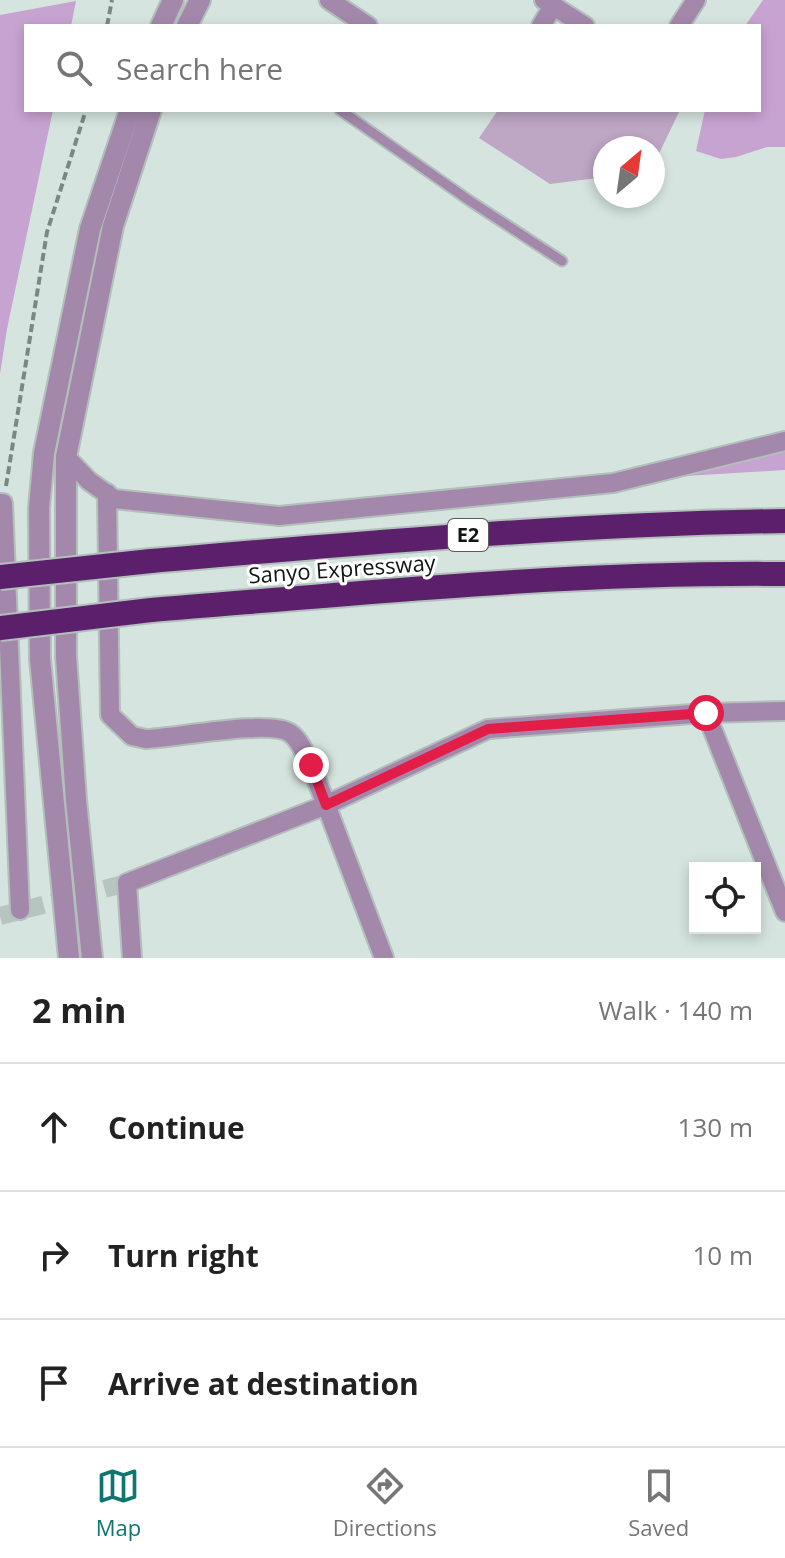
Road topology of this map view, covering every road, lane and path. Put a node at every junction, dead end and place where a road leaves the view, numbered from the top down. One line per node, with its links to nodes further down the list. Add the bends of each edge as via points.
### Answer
1 (112, 0): 7 (path)
2 (173, 0): 8 (street)
3 (200, 0): 9 (street)
4 (329, 0): 10 (street)
5 (696, 0): 13 (street)
6 (549, 3): 11 (street); 12 (street)
7 (107, 24)
8 (162, 24)
9 (188, 24)
10 (365, 24)
11 (542, 24)
12 (582, 24)
13 (680, 24)
14 (85, 112): 22 (path, via 47,232)
15 (129, 112): 32 (street, via 90,229 44,453 39,508 40,659)
16 (150, 112): 20 (street, via 113,226)
17 (343, 112): 18 (lane)
18 (562, 261)
19 (785, 441): 21 (street, via 613,483 279,516 114,499)
20 (66, 457): 21 (street); 33 (street, via 66,656)
21 (107, 493): 29 (street, via 110,715 132,736 146,739 274,727 289,733 311,765)
22 (2, 503): 30 (street)
23 (785, 521): 25 (highway, Sanyo Expressway / E2, bridge, via 435,537)
24 (785, 574): 26 (highway, Sanyo Expressway / E2, bridge, via 591,578 151,610)
25 (0, 577)
26 (0, 628)
27 (785, 711): 28 (street)
28 (706, 713): 29 (street, via 488,729); 31 (street)
29 (326, 805): 34 (street, via 127,883); 35 (street)
30 (20, 910)
31 (785, 912)
32 (69, 958)
33 (92, 958)
34 (132, 958)
35 (384, 958)

